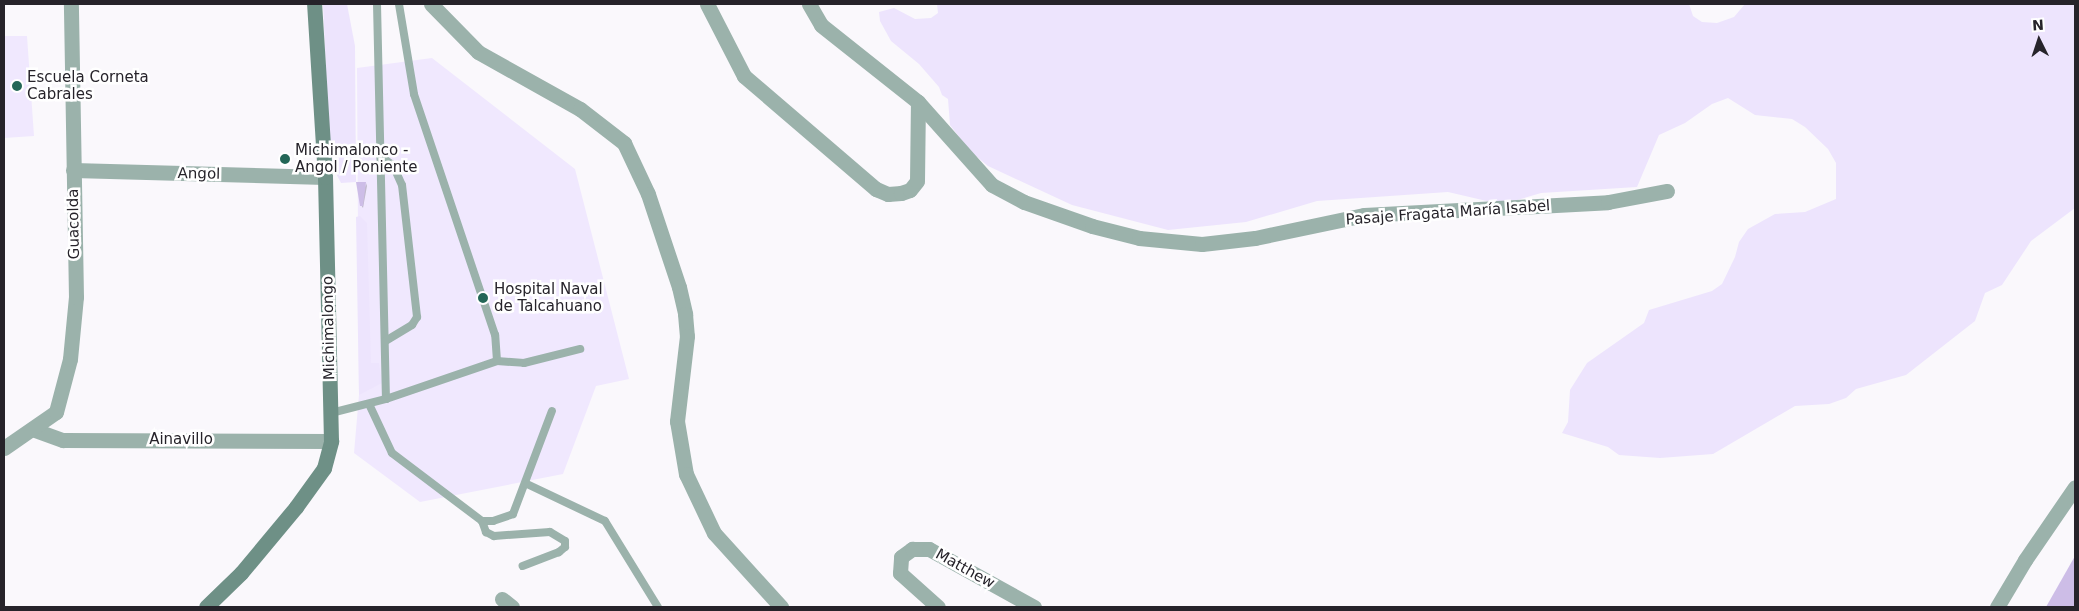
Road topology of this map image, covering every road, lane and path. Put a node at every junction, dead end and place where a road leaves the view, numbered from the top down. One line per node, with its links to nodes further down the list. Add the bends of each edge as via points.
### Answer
1 (71, 4): 10 (street, Guacolda)
2 (314, 4): 11 (main road, Michimalongo)
3 (377, 4): 9 (lane)
4 (399, 4): 15 (lane, via 414,94 495,335)
5 (431, 4): 29 (street, via 478,52 580,109 624,143 648,194 679,286 685,314 687,336 677,421 686,474 714,533)
6 (707, 4): 8 (street, via 744,76 876,189 888,194 910,190 917,182)
7 (809, 4): 8 (street, Pasaje Fragata María Isabel, via 821,25)
8 (918, 102): 12 (street, Pasaje Fragata María Isabel, via 992,185 1024,202 1092,226 1139,238 1202,244 1255,238 1364,215 1608,202)
9 (380, 156): 13 (lane); 13 (lane, via 393,165 402,185 417,318 412,325)
10 (73, 170): 11 (street, Angol); 20 (street, Guacolda, via 76,297 70,359 56,412)
11 (325, 177): 19 (main road, Michimalongo)
12 (1667, 191)
13 (385, 341): 16 (lane)
14 (580, 349): 15 (lane, via 524,363)
15 (497, 361): 16 (lane)
16 (386, 400): 17 (lane)
17 (370, 404): 19 (lane); 25 (lane, via 392,453)
18 (552, 410): 23 (lane)
19 (331, 413): 21 (main road, Michimalongo)
20 (32, 429): 21 (street, Ainavillo, via 63,440); 22 (street, Guacolda)
21 (332, 441): 27 (main road, Michimalongo, via 324,468 296,507 241,573)
22 (4, 448)
23 (526, 484): 25 (lane, via 513,514); 28 (lane, via 605,521)
24 (2075, 487): 32 (street)
25 (482, 521): 26 (lane, via 486,532 494,536 550,532 566,541 559,552)
26 (524, 566)
27 (206, 607)
28 (658, 607)
29 (781, 607)
30 (938, 607): 31 (street, Matthew, via 900,573 901,557 912,549 929,549)
31 (1034, 607)
32 (1997, 607)

